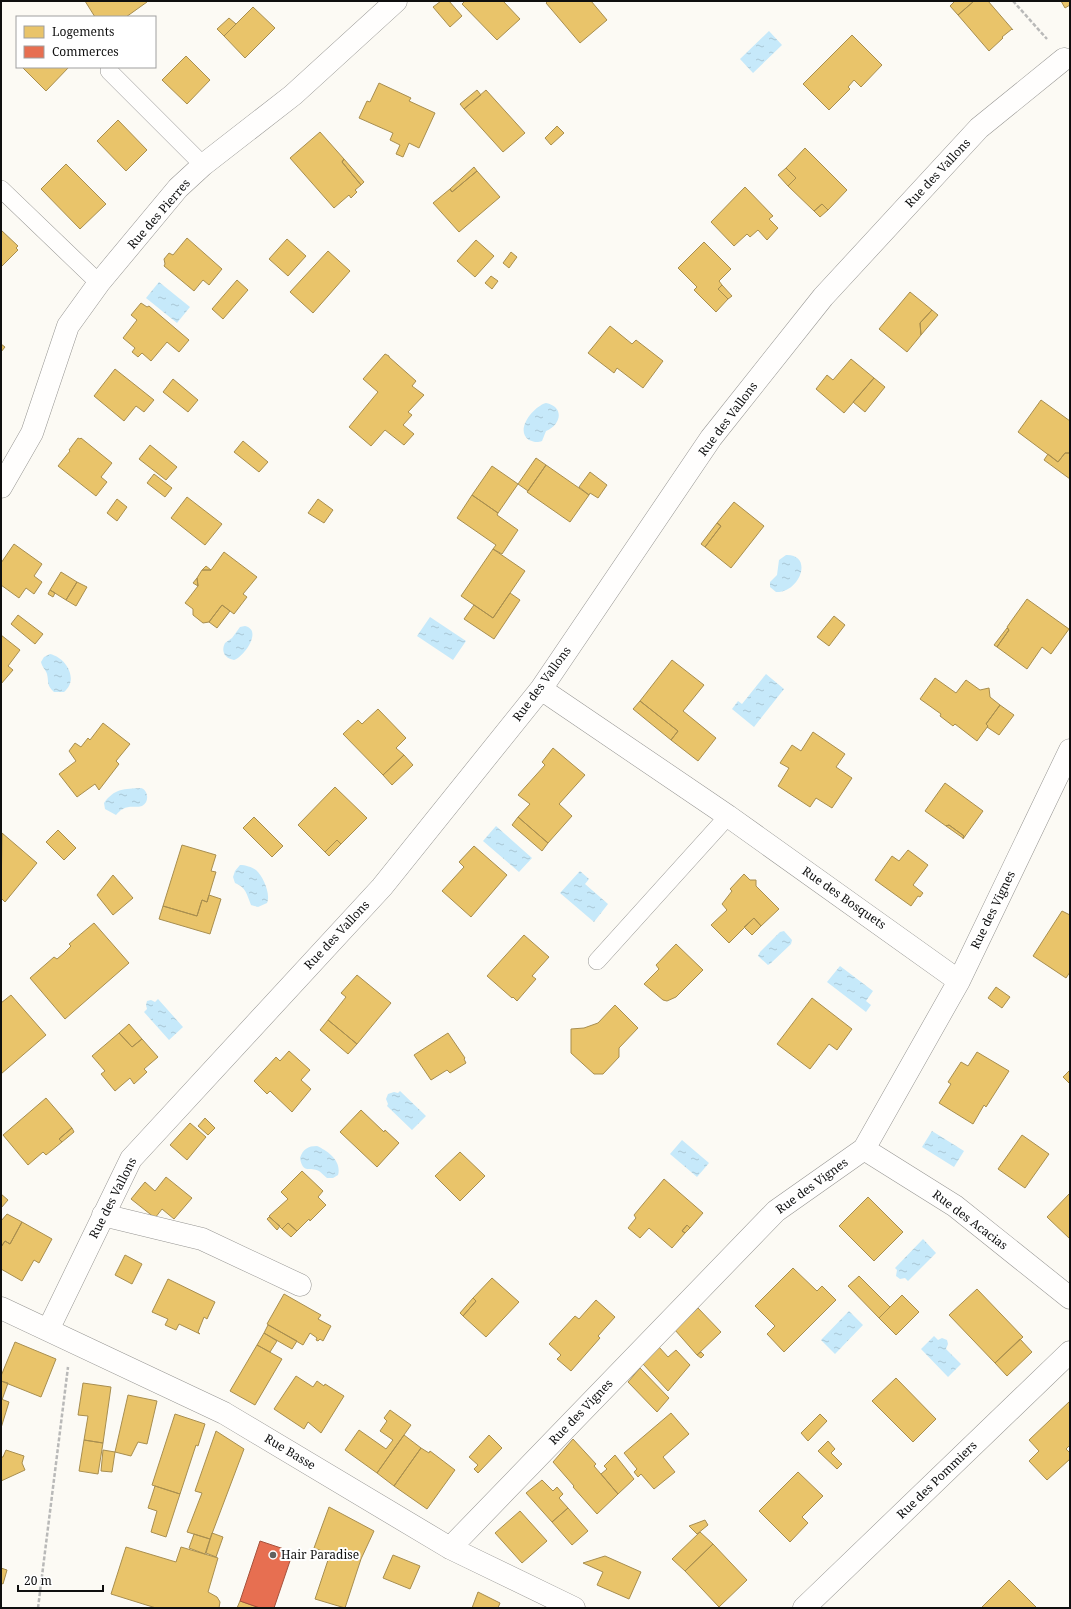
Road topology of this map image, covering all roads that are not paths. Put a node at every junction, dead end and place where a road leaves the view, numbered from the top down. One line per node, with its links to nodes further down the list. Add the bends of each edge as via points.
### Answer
1 (396, 1): 4 (street, Rue des Pierres, via 293,95)
2 (1067, 60): 8 (street, Rue des Vallons, via 979,128 823,297 711,438)
3 (109, 71): 4 (lane)
4 (203, 165): 6 (street, Rue des Pierres, via 178,188)
5 (1, 189): 6 (lane)
6 (99, 283): 7 (street, Rue des Pierres, via 68,326 32,433)
7 (1, 487)
8 (541, 689): 10 (street, Rue des Bosquets); 14 (street, Rue des Vallons, via 382,887 131,1159)
9 (1070, 750): 12 (street, Rue des Vignes)
10 (728, 816): 11 (lane); 12 (street, Rue des Bosquets)
11 (597, 961)
12 (959, 980): 13 (street, Rue des Vignes)
13 (864, 1149): 16 (street, Rue des Acacias, via 955,1206); 20 (street, Rue des Vignes, via 776,1211)
14 (103, 1214): 15 (street, via 202,1239); 18 (street, Rue des Vallons)
15 (300, 1284)
16 (1069, 1297)
17 (1, 1308): 18 (street, Rue Basse)
18 (48, 1330): 20 (street, Rue Basse, via 224,1413)
19 (1070, 1352): 22 (street, Rue des Pommiers)
20 (450, 1548): 21 (street, Rue Basse)
21 (569, 1607)
22 (804, 1608)

